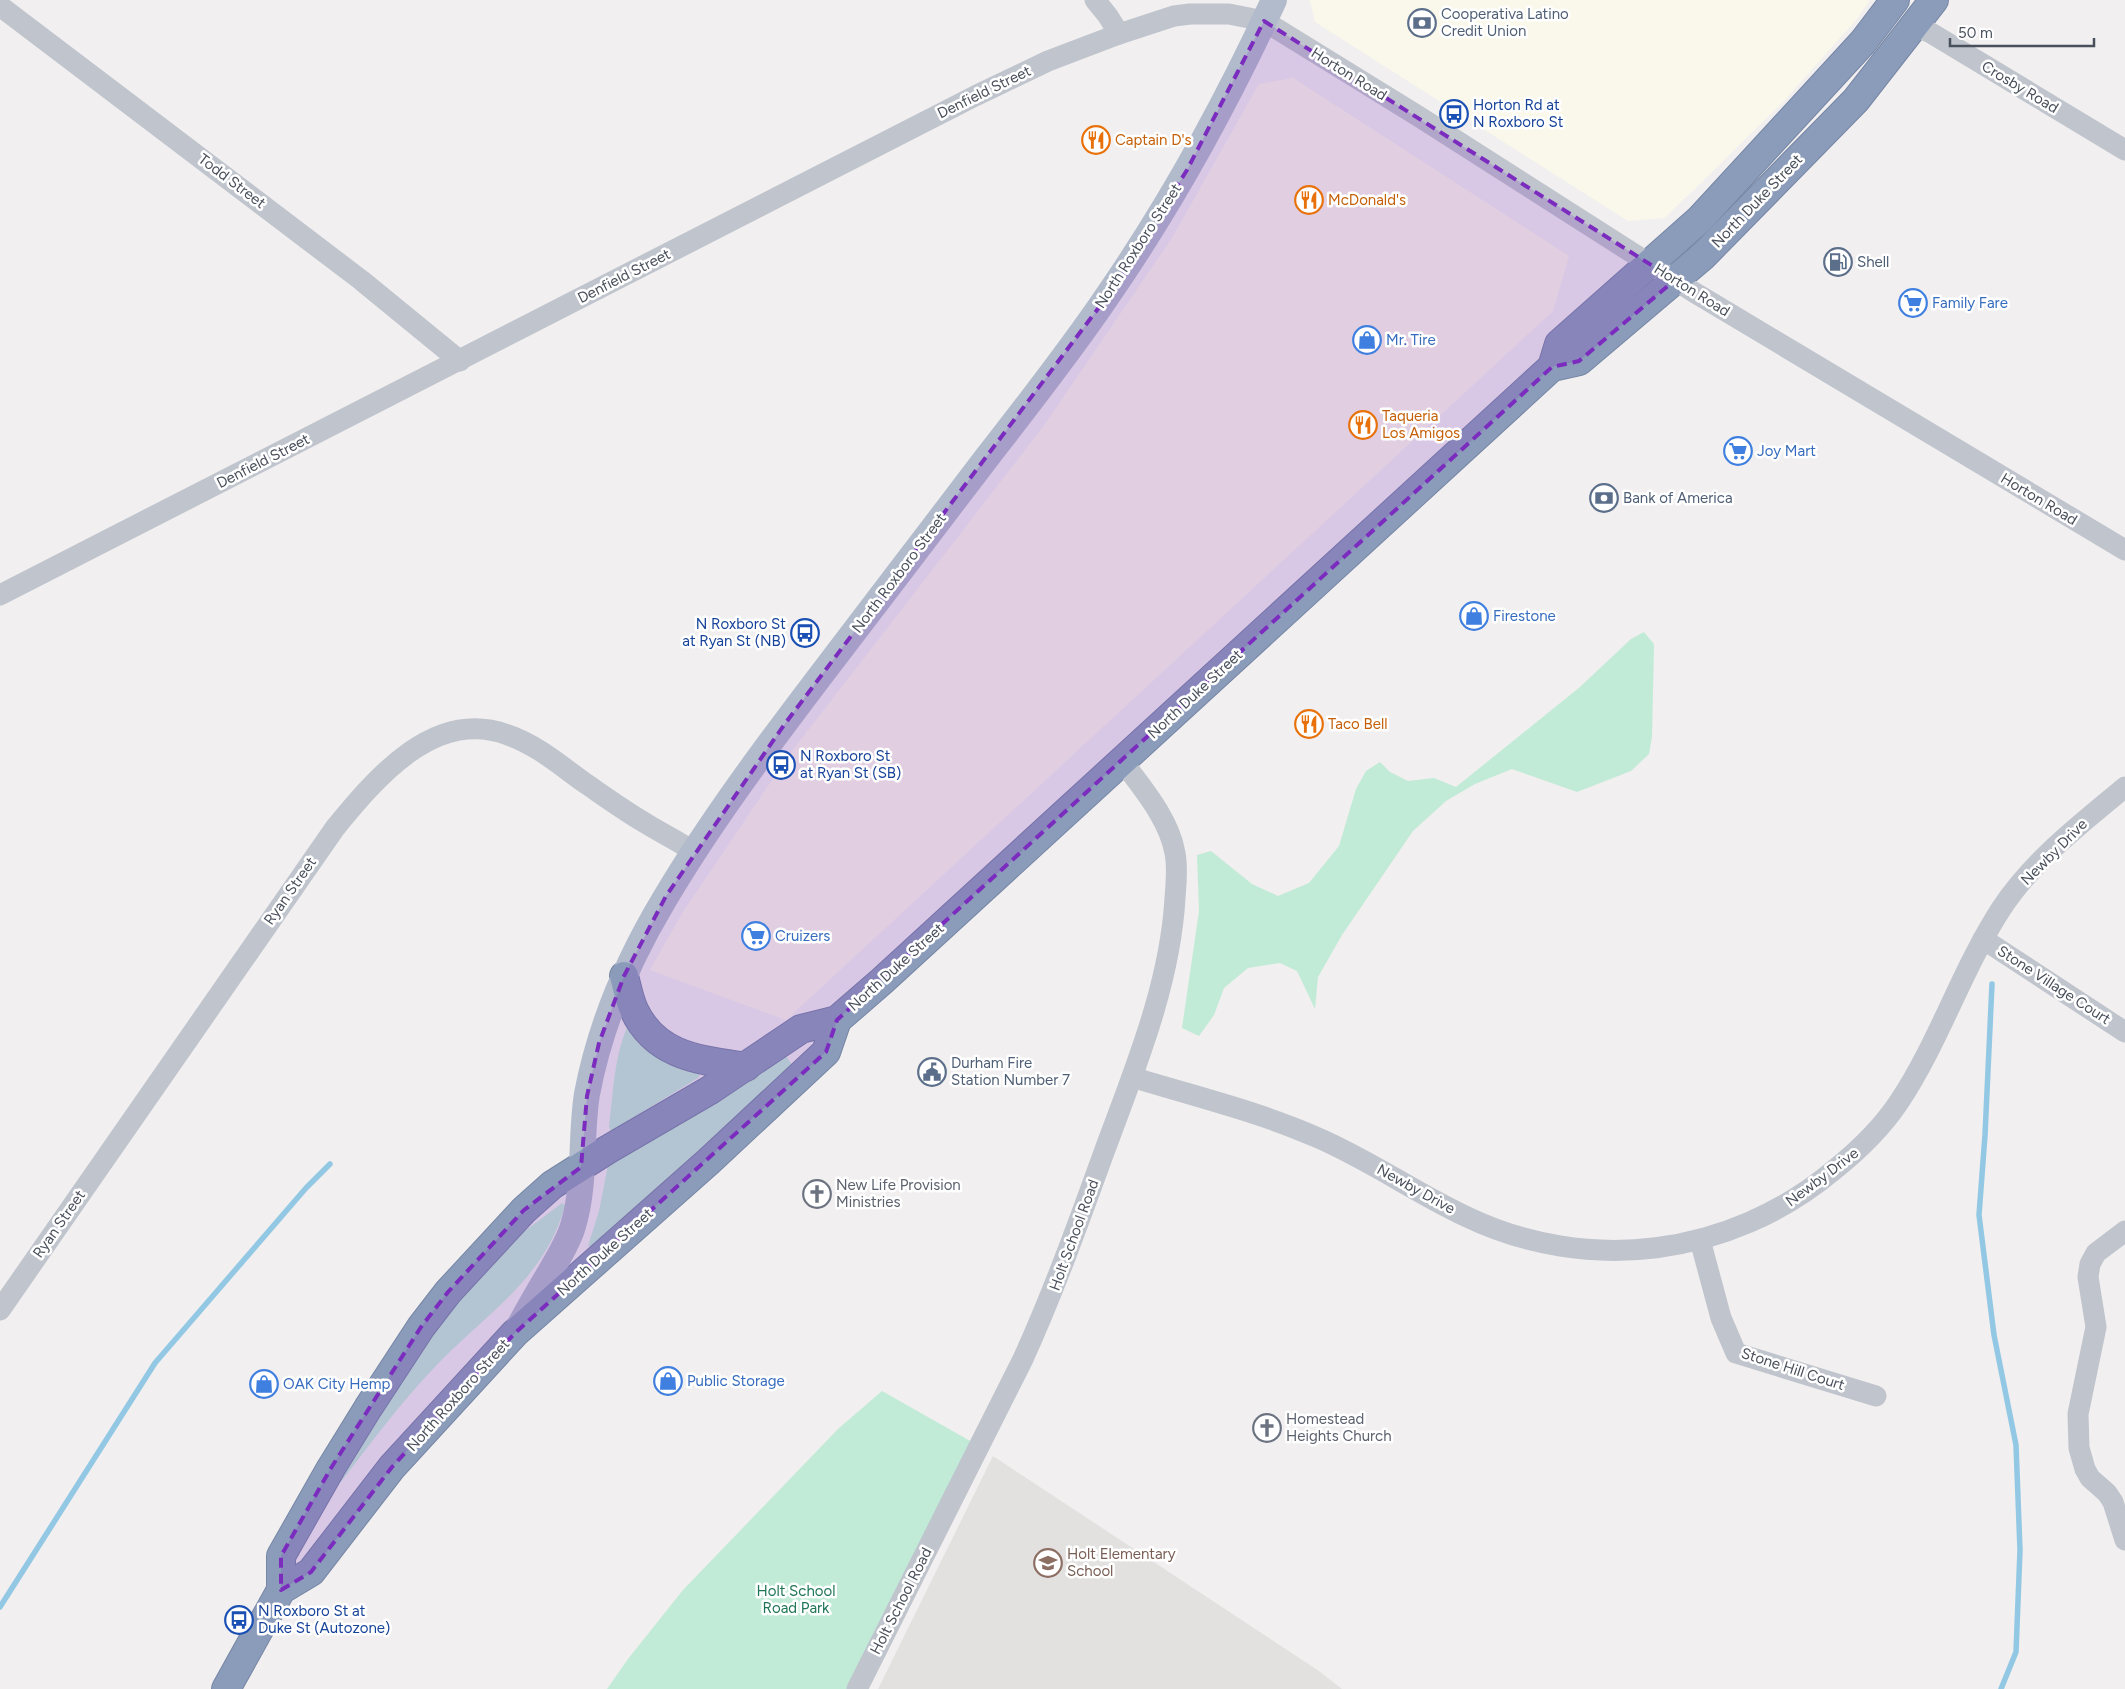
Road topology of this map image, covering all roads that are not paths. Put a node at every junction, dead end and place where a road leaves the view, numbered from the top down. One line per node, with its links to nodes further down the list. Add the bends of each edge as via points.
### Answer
1 (1095, 0): 7 (street)
2 (1895, 0): 9 (highway, North Duke Street, via 1863,42 1746,171)
3 (1934, 0): 6 (highway, North Duke Street)
4 (0, 6): 11 (street, Todd Street, via 361,280)
5 (1269, 11): 7 (street, Denfield Street, via 1174,16); 9 (street, Horton Road, via 1418,116); 17 (main road, North Roxboro Street, via 1187,170 1106,298 784,725)
6 (1915, 26): 8 (street, Crosby Road, via 1931,32); 10 (highway, North Duke Street, via 1856,100 1721,239)
7 (1119, 34): 11 (street, Denfield Street, via 975,96)
8 (2125, 150)
9 (1651, 264): 10 (street, Horton Road); 12 (highway, North Duke Street, via 1559,344)
10 (1675, 280): 12 (highway, North Duke Street, via 1579,360); 13 (street, Horton Road)
11 (460, 361): 14 (street, Denfield Street)
12 (1552, 367): 15 (highway, North Duke Street)
13 (2125, 550)
14 (0, 595)
15 (1123, 762): 20 (highway, North Duke Street); 23 (street, Holt School Road, via 1163,821 1175,851 1177,867 1174,917 1163,974)
16 (2125, 786): 18 (street, Newby Drive, via 2033,869 2003,906)
17 (694, 852): 19 (main road, North Roxboro Street, via 652,921); 27 (street, Ryan Street, via 642,822 536,749 508,734 492,730 462,730 421,744 372,784 334,828)
18 (1983, 939): 21 (street, Stone Village Court); 26 (street, Newby Drive, via 1916,1073 1888,1118 1861,1148 1789,1203 1723,1234)
19 (624, 976): 22 (highway, via 637,1014 663,1045 696,1060); 24 (main road, North Roxboro Street, via 605,1025 587,1096)
20 (837, 1020): 22 (highway, North Duke Street, via 801,1029); 28 (highway, North Duke Street, via 826,1052 708,1162)
21 (2125, 1032)
22 (746, 1067): 24 (highway, North Duke Street)
23 (1132, 1076): 26 (street, Newby Drive, via 1314,1136 1362,1158 1466,1217 1519,1236 1581,1249 1634,1250); 33 (street, Holt School Road, via 1040,1324)
24 (581, 1167): 28 (main road, North Roxboro Street, via 580,1196 572,1231); 31 (highway, North Roxboro Street, via 552,1185 524,1210 448,1292 421,1327 330,1468 281,1556)
25 (2125, 1232): 30 (street, via 2096,1254 2090,1264 2088,1277 2096,1327 2078,1414 2079,1448 2084,1468 2113,1502)
26 (1700, 1240): 29 (street, Stone Hill Court, via 1721,1318 1736,1354)
27 (0, 1310)
28 (515, 1333): 31 (highway, North Roxboro Street, via 392,1467 311,1572)
29 (1876, 1396)
30 (2125, 1540)
31 (281, 1590): 32 (highway, North Roxboro Street)
32 (226, 1689)
33 (857, 1689)

